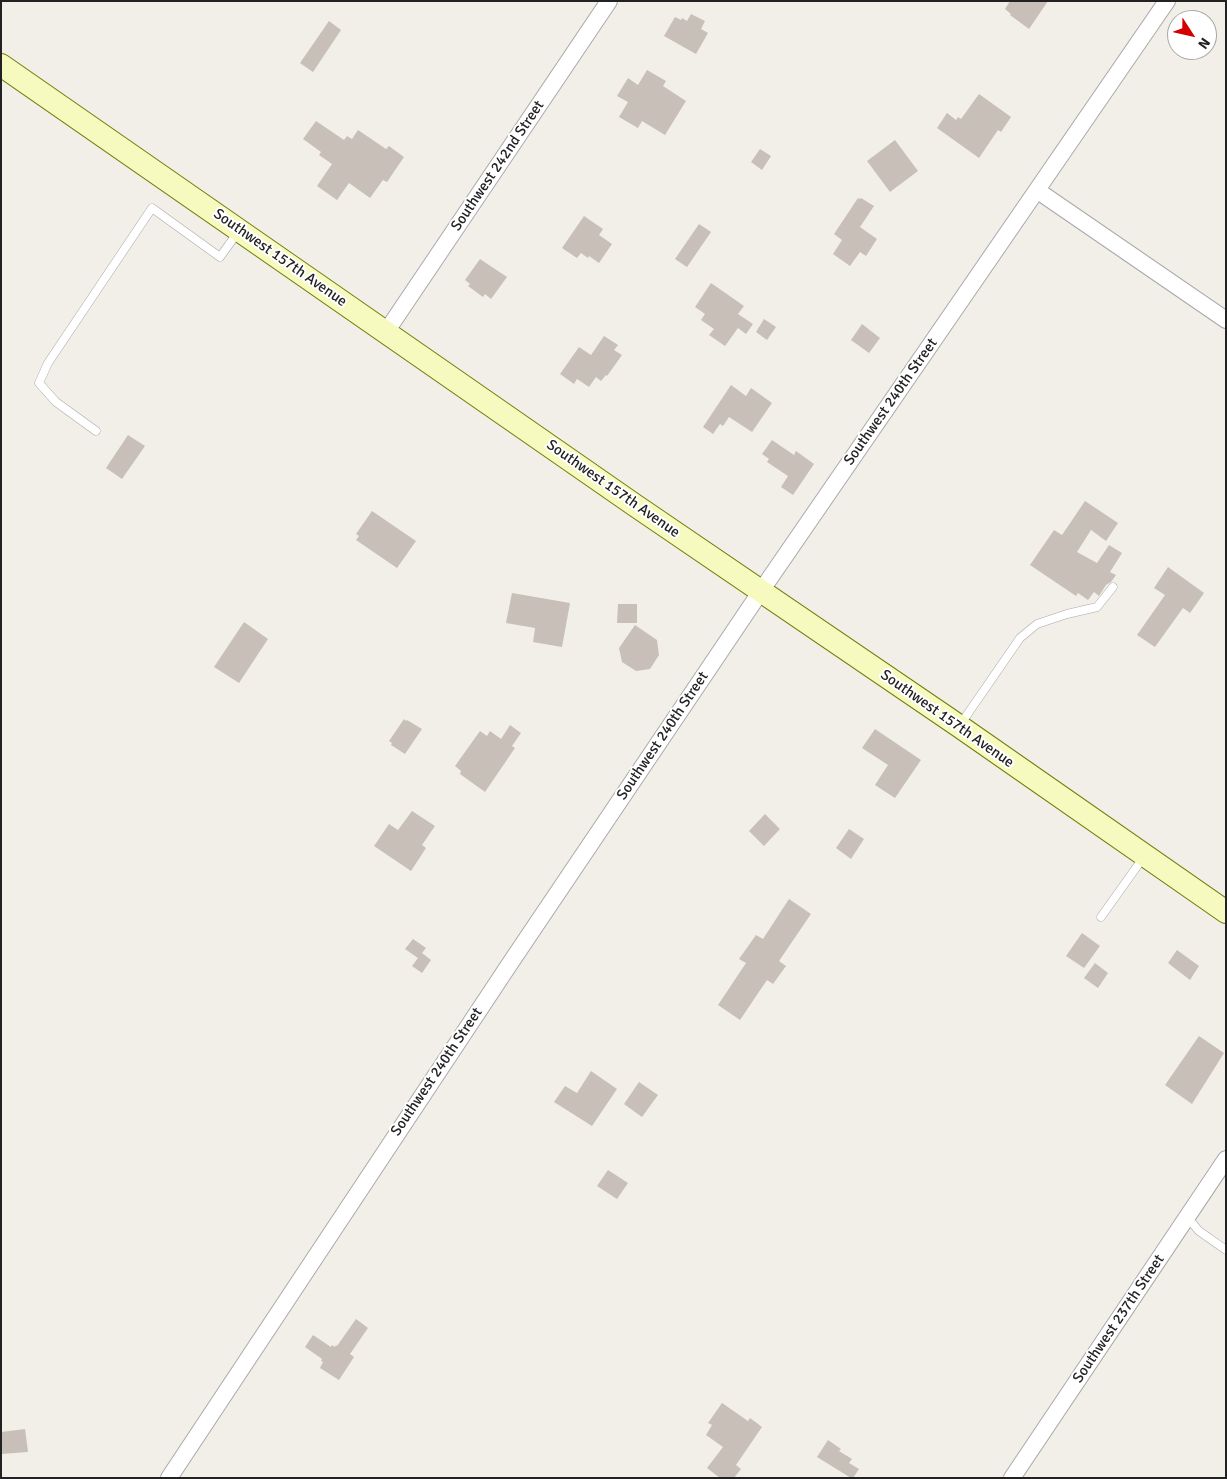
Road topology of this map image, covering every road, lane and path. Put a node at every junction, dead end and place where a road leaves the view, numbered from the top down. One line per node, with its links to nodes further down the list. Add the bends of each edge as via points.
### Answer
1 (609, 1): 7 (street, Southwest 242nd Street)
2 (1167, 1): 4 (street, Southwest 240th Street)
3 (1, 65): 5 (street, Southwest 157th Avenue)
4 (1038, 191): 6 (street); 10 (street, Southwest 240th Street)
5 (240, 230): 7 (street, Southwest 157th Avenue); 8 (lane, via 220,257 152,208 48,363 39,383 56,402)
6 (1226, 320)
7 (386, 332): 10 (street, Southwest 157th Avenue)
8 (96, 431)
9 (1113, 587): 11 (lane, via 1097,607 1037,624 1020,638)
10 (762, 591): 11 (street, Southwest 157th Avenue); 18 (street, Southwest 240th Street, via 510,962)
11 (959, 726): 12 (street, Southwest 157th Avenue)
12 (1144, 857): 13 (street, Southwest 157th Avenue); 14 (lane)
13 (1226, 912)
14 (1101, 917)
15 (1226, 1160): 16 (street, Southwest 237th Street)
16 (1187, 1217): 17 (lane, via 1199,1231); 19 (street, Southwest 237th Street)
17 (1226, 1250)
18 (169, 1478)
19 (1012, 1478)

